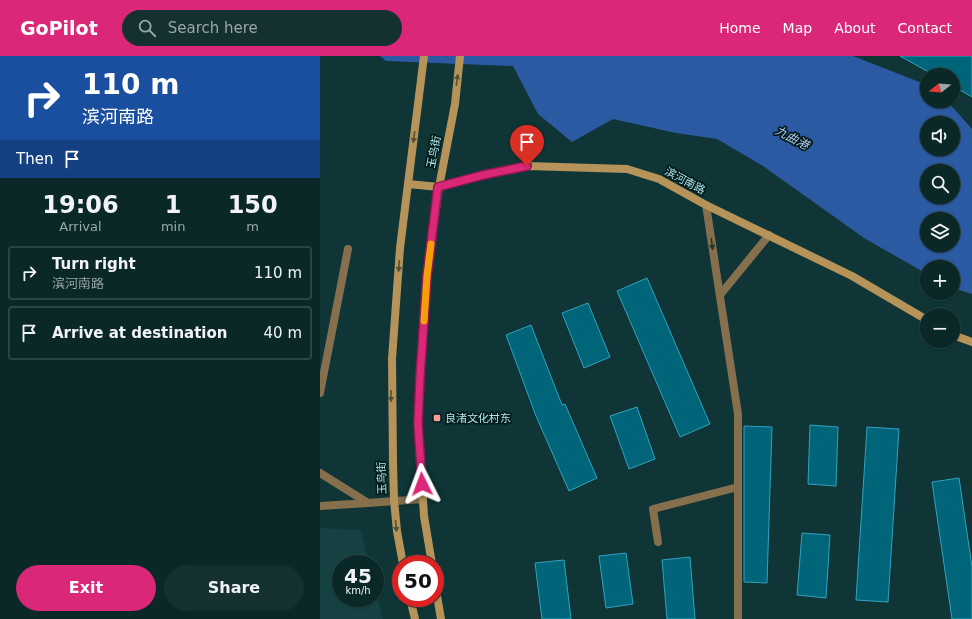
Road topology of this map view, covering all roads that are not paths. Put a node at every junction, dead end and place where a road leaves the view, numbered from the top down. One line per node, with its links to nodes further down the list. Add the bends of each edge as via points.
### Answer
1 (424, 56): 3 (main road, 玉鸟街, one-way to 3)
2 (460, 56): 4 (main road, 玉鸟街, one-way to 2, via 455,104)
3 (408, 184): 4 (main road, 滨河南路); 16 (main road, 玉鸟街, one-way to 16, via 400,248 392,358)
4 (438, 187): 5 (main road, 滨河南路, via 527,166 627,169 659,179); 15 (main road, 玉鸟街, via 427,276 418,423)
5 (706, 205): 6 (main road, 滨河南路); 8 (street, one-way to 8)
6 (769, 235): 8 (street); 9 (main road, 滨河南路, via 852,276)
7 (348, 249): 12 (street)
8 (720, 295): 14 (street, via 738,414)
9 (920, 316)
10 (960, 338): 11 (main road)
11 (972, 342)
12 (320, 393)
13 (320, 473): 17 (street)
14 (738, 487): 19 (street, via 652,509); 26 (street)
15 (423, 499): 16 (street); 21 (main road, 玉鸟街)
16 (394, 500): 17 (street); 20 (main road, 玉鸟街, one-way to 20)
17 (368, 503): 18 (street)
18 (320, 506)
19 (658, 542)
20 (402, 555)
21 (430, 555)
22 (412, 607): 24 (main road)
23 (440, 607): 25 (main road)
24 (415, 619)
25 (442, 619)
26 (738, 619)

